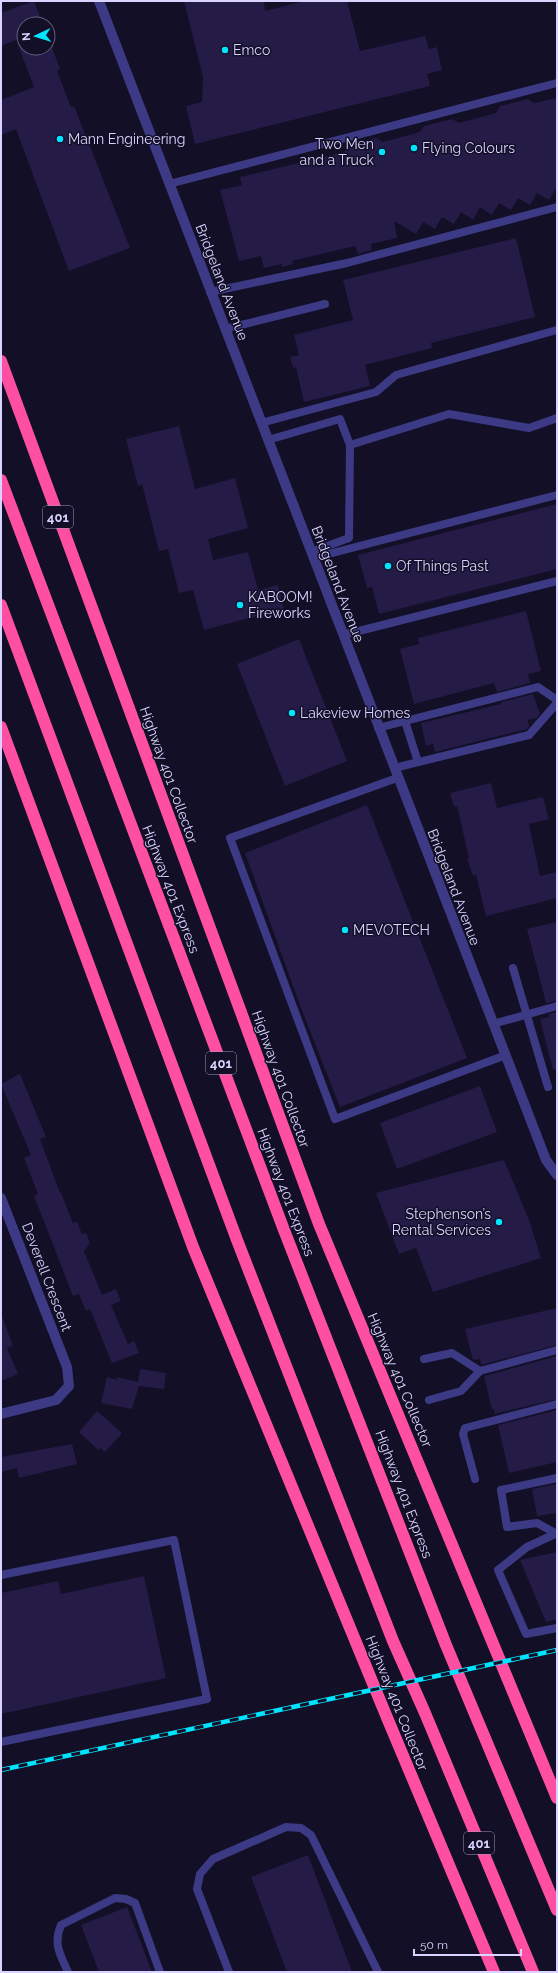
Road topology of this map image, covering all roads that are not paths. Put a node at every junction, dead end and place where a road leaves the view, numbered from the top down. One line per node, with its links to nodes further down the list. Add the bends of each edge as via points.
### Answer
1 (99, 1): 3 (street, Bridgeland Avenue)
2 (557, 83): 3 (lane)
3 (169, 184): 5 (street, Bridgeland Avenue)
4 (557, 206): 5 (lane, via 347,263)
5 (210, 292): 7 (street, Bridgeland Avenue)
6 (325, 304): 7 (lane)
7 (225, 329): 11 (street, Bridgeland Avenue)
8 (557, 330): 11 (lane, via 396,375 376,392)
9 (1, 361): 47 (highway, Highway 401 Collector / 401, via 319,1224)
10 (557, 418): 13 (lane, via 529,428 449,414)
11 (261, 423): 12 (street, Bridgeland Avenue)
12 (268, 440): 13 (lane, via 340,419); 16 (street, Bridgeland Avenue)
13 (350, 445): 16 (lane, via 349,538)
14 (1, 480): 48 (highway, Highway 401 Express / 401, via 284,1230 446,1645)
15 (557, 495): 16 (lane)
16 (312, 555): 19 (street, Bridgeland Avenue)
17 (557, 581): 19 (lane)
18 (1, 605): 54 (highway, 401, via 237,1240 392,1641 425,1713)
19 (343, 635): 23 (street, Bridgeland Avenue)
20 (557, 702): 21 (lane, via 538,687); 24 (lane, via 530,735)
21 (405, 721): 23 (lane); 24 (lane)
22 (1, 726): 53 (highway, Highway 401 Collector / 401, via 193,1247)
23 (378, 728): 25 (street, Bridgeland Avenue)
24 (418, 762): 25 (lane)
25 (394, 768): 26 (street, Bridgeland Avenue)
26 (397, 778): 30 (street, Bridgeland Avenue); 31 (lane, via 230,838 335,1119)
27 (513, 968): 29 (lane)
28 (557, 1006): 29 (lane)
29 (527, 1015): 30 (lane); 32 (lane)
30 (493, 1024): 31 (street, Bridgeland Avenue)
31 (506, 1055): 33 (street, Bridgeland Avenue, via 546,1160)
32 (548, 1087)
33 (557, 1175)
34 (1, 1198): 40 (street, Deverell Crescent, via 67,1367 69,1386 56,1400)
35 (557, 1350): 37 (lane)
36 (424, 1359): 37 (lane, via 452,1353)
37 (480, 1371): 38 (lane, via 461,1391)
38 (429, 1400)
39 (557, 1404): 42 (lane, via 465,1428 463,1434)
40 (1, 1414)
41 (557, 1478): 43 (lane, via 501,1490 507,1527 537,1523)
42 (476, 1479)
43 (556, 1534): 45 (lane, via 527,1547 498,1570 526,1634)
44 (1, 1575): 46 (lane, via 174,1540 207,1699)
45 (557, 1628)
46 (1, 1742)
47 (557, 1798)
48 (557, 1910)
49 (68, 1972): 50 (lane, via 57,1944 56,1936 61,1924 115,1898 135,1903)
50 (160, 1972)
51 (229, 1972): 52 (lane, via 197,1889 200,1874 213,1859 286,1827 301,1828 311,1835)
52 (378, 1972)
53 (494, 1972)
54 (533, 1972)

